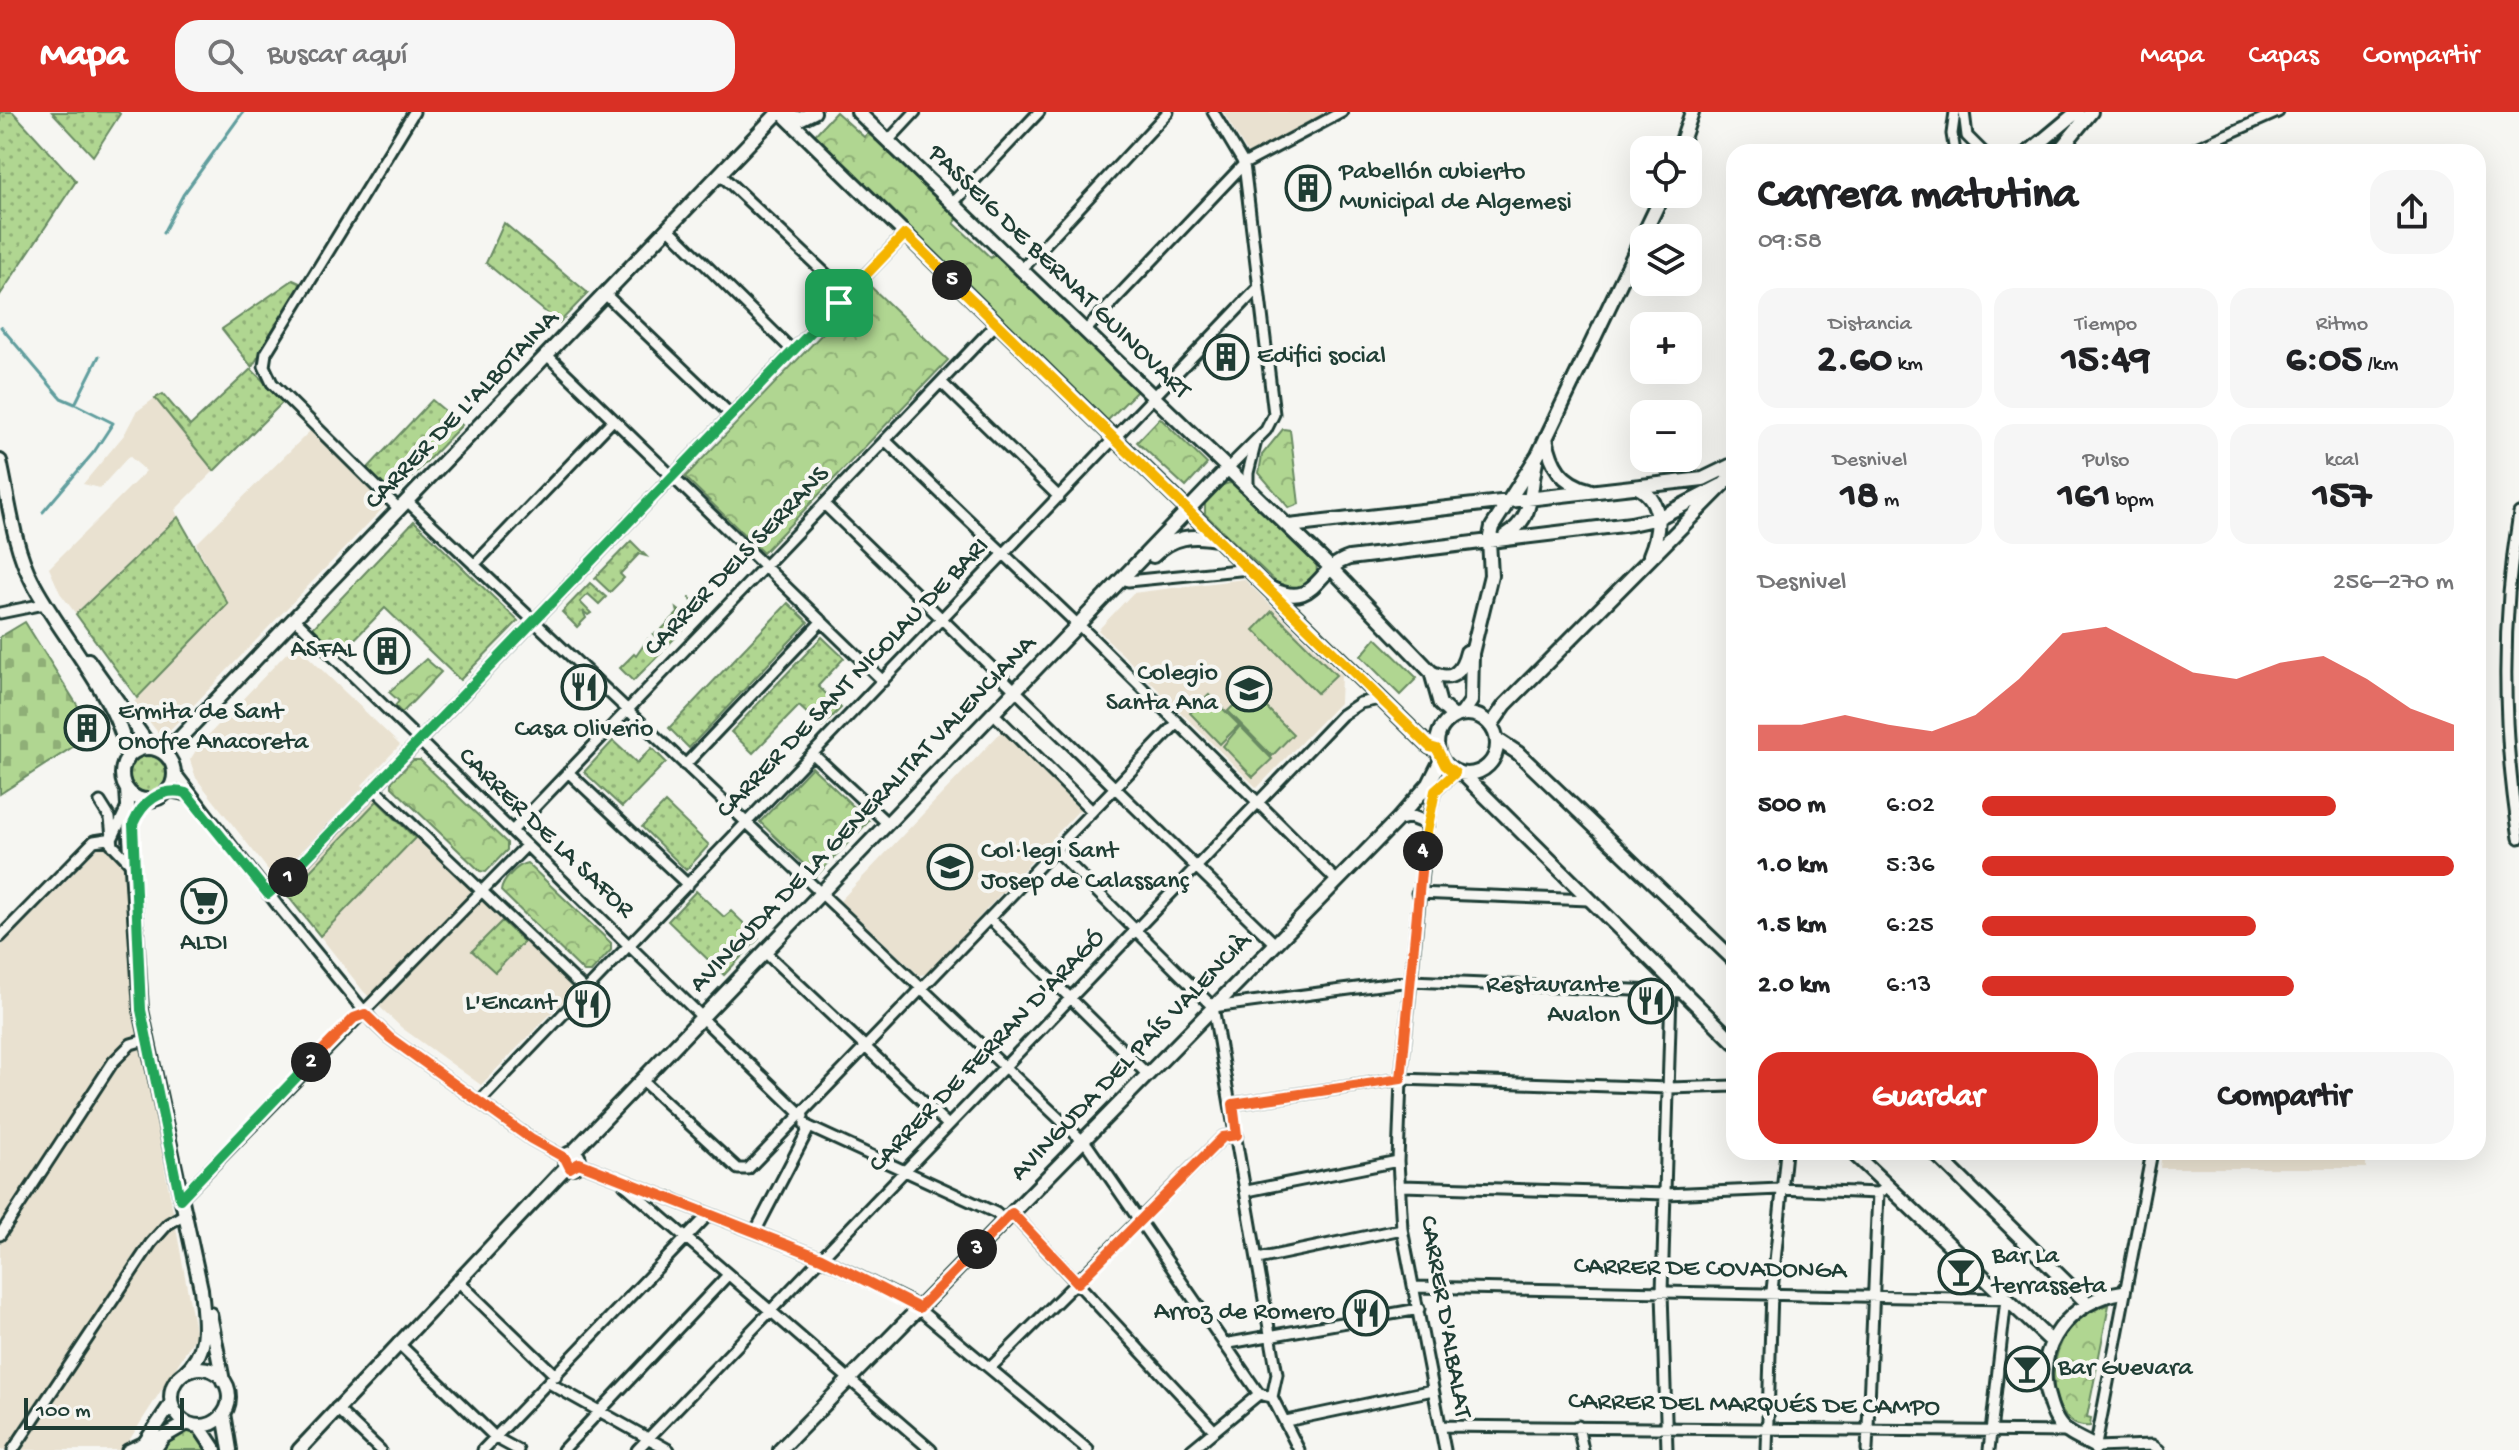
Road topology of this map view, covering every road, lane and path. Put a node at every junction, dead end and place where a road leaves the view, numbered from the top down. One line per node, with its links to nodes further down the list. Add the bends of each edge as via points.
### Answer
1 (414, 112): 59 (street, via 266,353 264,366 272,383)
2 (814, 112): 15 (street, via 800,119)
3 (858, 112): 17 (street, PASSEIG DE BERNAT GUINOVART)
4 (915, 112): 17 (street)
5 (1039, 112): 25 (street)
6 (1168, 112): 29 (street)
7 (1213, 112): 23 (street)
8 (1342, 112): 23 (street)
9 (1692, 112): 16 (street)
10 (1955, 112): 18 (street)
11 (1964, 112): 19 (street, via 1967,136)
12 (2077, 112): 20 (street)
13 (2091, 112): 21 (street)
14 (2278, 112): 22 (street)
15 (782, 114): 24 (street, CARRER DE L'ALBOTAINA); 28 (street)
16 (1684, 136)
17 (888, 141): 25 (street, PASSEIG DE BERNAT GUINOVART)
18 (1954, 144)
19 (1975, 144)
20 (2039, 144)
21 (2065, 144)
22 (2205, 144)
23 (1244, 164): 30 (street); 34 (street)
24 (720, 174): 27 (street, CARRER DE L'ALBOTAINA); 32 (street)
25 (953, 203): 29 (street, PASSEIG DE BERNAT GUINOVART)
26 (1656, 208): 42 (street)
27 (668, 228): 31 (street, CARRER DE L'ALBOTAINA); 35 (street)
28 (905, 234): 32 (street); 33 (street)
29 (1022, 269): 34 (street, PASSEIG DE BERNAT GUINOVART)
30 (1259, 287): 38 (street, CARRER DE SANT NICOLAU DE BARI); 44 (street, via 1274,414)
31 (605, 294): 36 (street, CARRER DE L'ALBOTAINA); 39 (street)
32 (847, 294): 35 (street)
33 (997, 323): 37 (street, CARRER DELS SERRANS); 41 (street)
34 (1086, 330): 38 (street, PASSEIG DE BERNAT GUINOVART)
35 (793, 351): 39 (street)
36 (547, 355): 40 (street); 59 (street, CARRER DE L'ALBOTAINA)
37 (941, 382): 43 (street, CARRER DELS SERRANS); 55 (street)
38 (1155, 397): 41 (street, CARRER DE SANT NICOLAU DE BARI); 47 (street, PASSEIG DE BERNAT GUINOVART)
39 (731, 415): 49 (street)
40 (613, 420): 49 (street); 69 (street)
41 (1116, 437): 55 (street, CARRER DE SANT NICOLAU DE BARI); 60 (street)
42 (1546, 438): 45 (street); 54 (street, via 1564,479)
43 (885, 440): 58 (street, CARRER DELS SERRANS); 67 (street)
44 (1256, 441): 47 (street); 52 (street)
45 (1538, 455): 56 (street); 57 (street)
46 (0, 461): 76 (street, via 20,552)
47 (1229, 467): 52 (street, PASSEIG DE BERNAT GUINOVART); 60 (street)
48 (1726, 468): 53 (street, via 1703,479)
49 (672, 477): 70 (street); 80 (street)
50 (1726, 481): 51 (street)
51 (1722, 485): 62 (street); 68 (street)
52 (1248, 486): 63 (street, PASSEIG DE BERNAT GUINOVART)
53 (1637, 487): 54 (street); 62 (street, via 1649,495)
54 (1592, 490): 56 (street)
55 (1059, 497): 67 (street, CARRER DE SANT NICOLAU DE BARI)
56 (1531, 501): 57 (street); 64 (street, via 1524,521)
57 (1510, 503): 63 (street); 66 (street, via 1492,527)
58 (824, 504): 70 (street, CARRER DELS SERRANS); 79 (street)
59 (403, 505): 69 (street); 78 (street, CARRER DE L'ALBOTAINA)
60 (1189, 508): 65 (street); 82 (street, AVINGUDA DE LA GENERALITAT VALENCIANA)
61 (2519, 513): 121 (street, via 2503,696)
62 (1658, 518): 64 (street); 68 (street)
63 (1289, 526): 71 (street, PASSEIG DE BERNAT GUINOVART)
64 (1503, 537): 66 (street)
65 (1221, 540): 72 (street); 73 (street, AVINGUDA DE LA GENERALITAT VALENCIANA, via 1174,540)
66 (1489, 541): 71 (street, via 1349,558); 75 (street, via 1491,575)
67 (1005, 554): 79 (street, CARRER DE SANT NICOLAU DE BARI); 82 (street)
68 (1647, 561): 92 (street)
69 (474, 565): 80 (street)
70 (765, 566): 81 (street); 88 (street, CARRER DELS SERRANS)
71 (1329, 566): 74 (street, via 1316,586 1302,595); 84 (street, PASSEIG DE BERNAT GUINOVART)
72 (1249, 569): 73 (street); 74 (street)
73 (1128, 581): 82 (street, AVINGUDA DE LA GENERALITAT VALENCIANA)
74 (1265, 586): 87 (street)
75 (1485, 599): 84 (street, via 1460,671 1449,677); 89 (street, via 1472,653 1471,701)
76 (44, 604): 77 (street); 83 (street)
77 (0, 613)
78 (294, 618): 93 (street, CARRER DE L'ALBOTAINA); 95 (street, CARRER DE LA SAFOR)
79 (943, 619): 85 (street, CARRER DE SANT NICOLAU DE BARI); 86 (street)
80 (533, 621): 88 (street); 95 (street)
81 (822, 621): 85 (street); 100 (street)
82 (1080, 627): 86 (street, AVINGUDA DE LA GENERALITAT VALENCIANA); 91 (street)
83 (59, 628): 96 (street); 99 (street, via 113,712)
84 (1431, 672): 89 (street, PASSEIG DE BERNAT GUINOVART, via 1440,704)
85 (883, 681): 97 (street, CARRER DE SANT NICOLAU DE BARI)
86 (1018, 692): 90 (street, AVINGUDA DE LA GENERALITAT VALENCIANA); 104 (street); 117 (street, AVINGUDA DE LA GENERALITAT VALENCIANA)
87 (1380, 699): 98 (street); 111 (street, CARRER DE FERRAN D'ARAGÓ, via 1360,703 1342,715)
88 (627, 710): 100 (street); 102 (street, CARRER DELS SERRANS)
89 (1458, 716): 92 (street, via 1473,714); 98 (street, via 1440,731)
90 (998, 718): 113 (street); 132 (street, AVINGUDA DE LA GENERALITAT VALENCIANA)
91 (1177, 723): 104 (street); 111 (street)
92 (1491, 725): 94 (street)
93 (178, 740): 96 (street, CARRER DE L'ALBOTAINA); 101 (street, CARRER DE L'ALBOTAINA)
94 (1498, 740): 103 (street, via 1489,766); 139 (street, via 1518,753)
95 (419, 741): 105 (street); 119 (street, CARRER DE LA SAFOR)
96 (154, 749): 99 (street, via 137,751); 101 (street)
97 (813, 754): 116 (street, CARRER DE SANT NICOLAU DE BARI); 117 (street)
98 (1439, 755): 103 (street); 115 (street, AVINGUDA DEL PAÍS VALENCIÀ, via 1429,784)
99 (127, 760): 106 (street, via 122,774)
100 (685, 765): 116 (street)
101 (172, 766): 107 (street); 108 (street)
102 (568, 772): 119 (street, CARRER DELS SERRANS); 128 (street)
103 (1460, 774): 118 (street, CARRER D'ALBALAT, via 1435,791); 133 (street)
104 (1115, 787): 113 (street); 126 (street)
105 (374, 788): 129 (street); 131 (street)
106 (127, 789): 109 (street); 112 (street)
107 (167, 791): 108 (street); 109 (street)
108 (193, 798): 131 (street)
109 (147, 800): 120 (street)
110 (100, 802): 114 (street)
111 (1257, 802): 126 (street, CARRER DE FERRAN D'ARAGÓ); 127 (street)
112 (125, 809): 114 (street, via 117,820); 120 (street); 122 (street)
113 (1092, 811): 124 (street)
114 (110, 818): 122 (street)
115 (1398, 819): 118 (street, via 1409,816); 127 (street, AVINGUDA DEL PAÍS VALENCIÀ)
116 (747, 823): 128 (street, CARRER DE SANT NICOLAU DE BARI); 132 (street)
117 (887, 823): 132 (street, AVINGUDA DE LA GENERALITAT VALENCIANA)
118 (1427, 823): 130 (street, CARRER D'ALBALAT)
119 (512, 831): 123 (street, CARRER DE LA SAFOR)
120 (131, 834): 125 (street)
121 (2519, 838)
122 (113, 842): 125 (street); 136 (street, via 94,841)
123 (526, 846): 129 (street); 138 (street, CARRER DE LA SAFOR)
124 (1055, 850): 134 (street); 135 (street)
125 (132, 866): 150 (street)
126 (1196, 866): 135 (street, CARRER DE FERRAN D'ARAGÓ); 137 (street)
127 (1337, 881): 137 (street, AVINGUDA DEL PAÍS VALENCIÀ)
128 (688, 885): 138 (street, CARRER DE SANT NICOLAU DE BARI)
129 (482, 891): 143 (street); 147 (street)
130 (1417, 893): 133 (street); 141 (street, CARRER D'ALBALAT)
131 (268, 894): 147 (street)
132 (823, 895): 140 (street, AVINGUDA DE LA GENERALITAT VALENCIANA); 142 (street); 148 (street, AVINGUDA DE LA GENERALITAT VALENCIANA)
133 (1589, 900): 144 (street)
134 (990, 919): 142 (street); 145 (street)
135 (1135, 929): 145 (street, CARRER DE FERRAN D'ARAGÓ); 146 (street)
136 (0, 937)
137 (1275, 944): 146 (street, AVINGUDA DEL PAÍS VALENCIÀ)
138 (629, 946): 143 (street, CARRER DE SANT NICOLAU DE BARI); 148 (street, CARRER DE LA SAFOR)
139 (1726, 952)
140 (770, 957): 148 (street, AVINGUDA DE LA GENERALITAT VALENCIANA); 151 (street)
141 (1410, 981): 144 (street); 146 (street); 154 (street, CARRER D'ALBALAT)
142 (923, 990): 151 (street); 152 (street)
143 (586, 991): 158 (street, CARRER DE SANT NICOLAU DE BARI)
144 (1677, 992): 149 (street); 157 (street)
145 (1070, 998): 152 (street, CARRER DE FERRAN D'ARAGÓ); 153 (street)
146 (1213, 1007): 153 (street, AVINGUDA DEL PAÍS VALENCIÀ); 159 (street)
147 (365, 1014): 158 (street, via 390,1038); 177 (street, via 350,1022)
148 (705, 1020): 155 (street, AVINGUDA DE LA GENERALITAT VALENCIANA); 160 (street, CARRER DE LA SAFOR); 164 (street, AVINGUDA DE LA GENERALITAT VALENCIANA)
149 (1726, 1035)
150 (148, 1039): 177 (street); 184 (street, via 131,1044 113,1062)
151 (867, 1049): 160 (street); 161 (street)
152 (1004, 1066): 161 (street, CARRER DE FERRAN D'ARAGÓ); 163 (street)
153 (1147, 1074): 163 (street, AVINGUDA DEL PAÍS VALENCIÀ)
154 (1401, 1079): 157 (street); 159 (street); 169 (street, CARRER D'ALBALAT)
155 (647, 1085): 160 (street, via 738,1169 746,1170); 164 (street, AVINGUDA DE LA GENERALITAT VALENCIANA)
156 (1726, 1086): 157 (street)
157 (1669, 1088): 176 (street)
158 (480, 1101): 164 (street, via 531,1139)
159 (1233, 1104): 162 (street)
160 (804, 1120): 170 (street, CARRER DE LA SAFOR); 183 (street, via 807,1132)
161 (948, 1125): 170 (street, CARRER DE FERRAN D'ARAGÓ)
162 (1237, 1135): 175 (street); 181 (street, via 1223,1137)
163 (1083, 1141): 180 (street, AVINGUDA DEL PAÍS VALENCIÀ); 181 (street)
164 (572, 1159): 171 (street); 189 (street, AVINGUDA DE LA GENERALITAT VALENCIANA)
165 (1785, 1160): 173 (street)
166 (1859, 1160): 174 (street)
167 (1942, 1160): 198 (street)
168 (2150, 1160): 195 (street)
169 (1398, 1161): 172 (street, CARRER D'ALBALAT); 175 (street)
170 (905, 1170): 180 (street, CARRER DE LA SAFOR); 186 (street, CARRER DE FERRAN D'ARAGÓ)
171 (618, 1179): 179 (street); 185 (street)
172 (1402, 1186): 176 (street); 182 (street, CARRER D'ALBALAT)
173 (1780, 1189): 174 (street); 176 (street); 193 (street)
174 (1883, 1190): 196 (street); 197 (street)
175 (1247, 1191): 187 (street)
176 (1666, 1194): 194 (street)
177 (180, 1199): 178 (street)
178 (183, 1215): 192 (street); 232 (street, via 151,1243)
179 (708, 1215): 183 (street); 185 (street)
180 (1008, 1217): 190 (street, CARRER DE LA SAFOR); 199 (street, AVINGUDA DEL PAÍS VALENCIÀ)
181 (1139, 1220): 190 (street); 205 (street)
182 (1402, 1229): 187 (street); 191 (street, CARRER D'ALBALAT)
183 (755, 1232): 186 (street)
184 (0, 1235)
185 (687, 1241): 188 (street); 208 (street)
186 (821, 1258): 199 (street); 201 (street, CARRER DE FERRAN D'ARAGÓ)
187 (1258, 1259): 202 (street)
188 (727, 1276): 201 (street); 216 (street)
189 (458, 1281): 204 (street, AVINGUDA DE LA GENERALITAT VALENCIANA); 208 (street)
190 (1078, 1283): 206 (street); 222 (street, CARRER DE LA SAFOR)
191 (1414, 1287): 194 (street, CARRER DE COVADONGA); 200 (street, CARRER D'ALBALAT)
192 (201, 1289): 207 (street, via 204,1343); 209 (street)
193 (1772, 1291): 194 (street, CARRER DE COVADONGA); 196 (street, CARRER DE COVADONGA); 223 (street)
194 (1662, 1292): 224 (street)
195 (2123, 1292): 198 (street); 231 (street)
196 (1875, 1294): 197 (street, CARRER DE COVADONGA); 225 (street)
197 (2006, 1299): 203 (street); 226 (street)
198 (2087, 1303): 203 (street, via 2066,1319)
199 (919, 1308): 206 (street); 210 (street, AVINGUDA DEL PAÍS VALENCIÀ)
200 (1419, 1309): 202 (street); 211 (street, CARRER D'ALBALAT)
201 (769, 1313): 210 (street); 229 (street, CARRER DE FERRAN D'ARAGÓ)
202 (1270, 1337): 205 (street); 213 (street, via 1277,1374)
203 (2052, 1342): 227 (street, via 2045,1385 2052,1410)
204 (398, 1343): 215 (street, AVINGUDA DE LA GENERALITAT VALENCIANA); 228 (street)
205 (1224, 1344): 212 (street)
206 (990, 1368): 245 (street)
207 (184, 1373): 209 (street, via 205,1369); 214 (street, via 175,1383)
208 (552, 1380): 216 (street); 228 (street)
209 (223, 1381): 217 (street, via 228,1397)
210 (847, 1381): 243 (street, AVINGUDA DEL PAÍS VALENCIÀ); 244 (street)
211 (1433, 1390): 218 (street); 220 (street, CARRER D'ALBALAT)
212 (1259, 1394): 213 (street); 222 (street)
213 (1272, 1397): 218 (street)
214 (171, 1404): 219 (street); 230 (street)
215 (336, 1408): 236 (street, AVINGUDA DE LA GENERALITAT VALENCIANA); 237 (street)
216 (600, 1410): 229 (street); 240 (street)
217 (224, 1413): 219 (street, via 213,1423); 235 (street)
218 (1286, 1421): 247 (street)
219 (193, 1425): 230 (street); 234 (street)
220 (1440, 1426): 221 (street, CARRER DEL MARQUÉS DE CAMPO); 248 (street, CARRER D'ALBALAT)
221 (1578, 1426): 224 (street, CARRER DEL MARQUÉS DE CAMPO); 249 (street)
222 (1213, 1429): 246 (street)
223 (1769, 1429): 224 (street, CARRER DEL MARQUÉS DE CAMPO); 225 (street, CARRER DEL MARQUÉS DE CAMPO); 251 (street)
224 (1667, 1430): 250 (street)
225 (1868, 1430): 226 (street, CARRER DEL MARQUÉS DE CAMPO); 252 (street)
226 (1991, 1431): 227 (street, CARRER DEL MARQUÉS DE CAMPO); 253 (street)
227 (2067, 1432): 231 (street)
228 (496, 1438): 238 (street); 239 (street)
229 (648, 1438): 241 (street, CARRER DE FERRAN D'ARAGÓ); 242 (street)
230 (147, 1447): 233 (street)
231 (2096, 1448): 254 (street, via 2152,1445)
232 (13, 1450)
233 (127, 1450)
234 (215, 1450)
235 (230, 1450)
236 (296, 1450)
237 (380, 1450)
238 (483, 1450)
239 (518, 1450)
240 (563, 1450)
241 (637, 1450)
242 (669, 1450)
243 (780, 1450)
244 (931, 1450)
245 (1088, 1450)
246 (1191, 1450)
247 (1299, 1450)
248 (1445, 1450)
249 (1583, 1450)
250 (1667, 1450)
251 (1767, 1450)
252 (1867, 1450)
253 (1989, 1450)
254 (2159, 1450)

